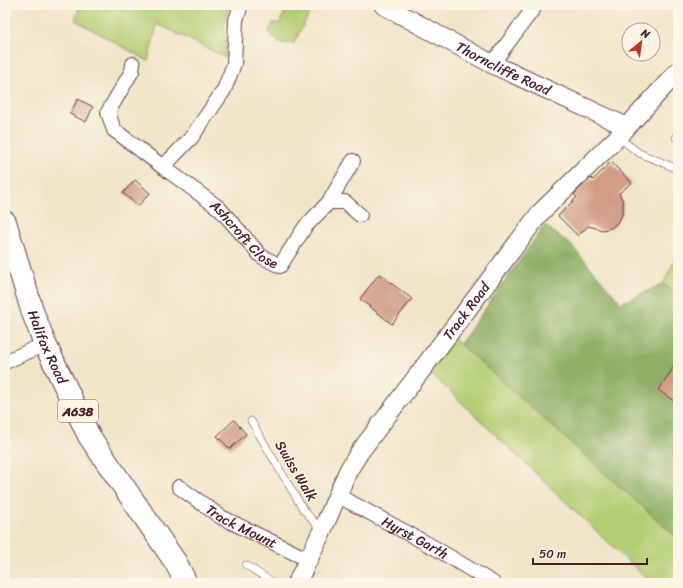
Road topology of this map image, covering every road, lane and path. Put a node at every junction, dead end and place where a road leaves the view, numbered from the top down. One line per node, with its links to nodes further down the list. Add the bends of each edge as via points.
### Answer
1 (241, 5): 11 (street, via 236,20 234,64 224,90 191,138)
2 (382, 5): 5 (street, Thorncliffe Road)
3 (536, 5): 5 (street)
4 (133, 64): 11 (street, Ashcroft Close, via 132,71 108,112 114,130)
5 (492, 64): 7 (street, Thorncliffe Road)
6 (678, 71): 7 (street, Track Road)
7 (622, 132): 12 (lane, via 639,153); 20 (street, Track Road, via 540,213 359,454)
8 (678, 135): 9 (lane)
9 (678, 138)
10 (353, 161): 13 (street, Ashcroft Close)
11 (163, 167): 13 (street, Ashcroft Close, via 219,208 261,256 280,266 305,227)
12 (678, 169)
13 (329, 202): 14 (street, via 345,202)
14 (360, 215)
15 (5, 222): 16 (main road, Halifax Road / A638)
16 (45, 344): 17 (street); 24 (main road, Halifax Road / A638, via 90,436 176,563)
17 (5, 362)
18 (251, 421): 21 (lane, Swiss Walk, via 303,509)
19 (179, 487): 22 (street, Track Mount, via 222,517)
20 (337, 495): 21 (street, Track Road); 27 (street, Hyrst Garth)
21 (322, 531): 22 (street, Track Road)
22 (309, 560): 26 (street, Track Road)
23 (246, 565): 25 (lane)
24 (186, 583)
25 (274, 583)
26 (297, 583)
27 (493, 583)

